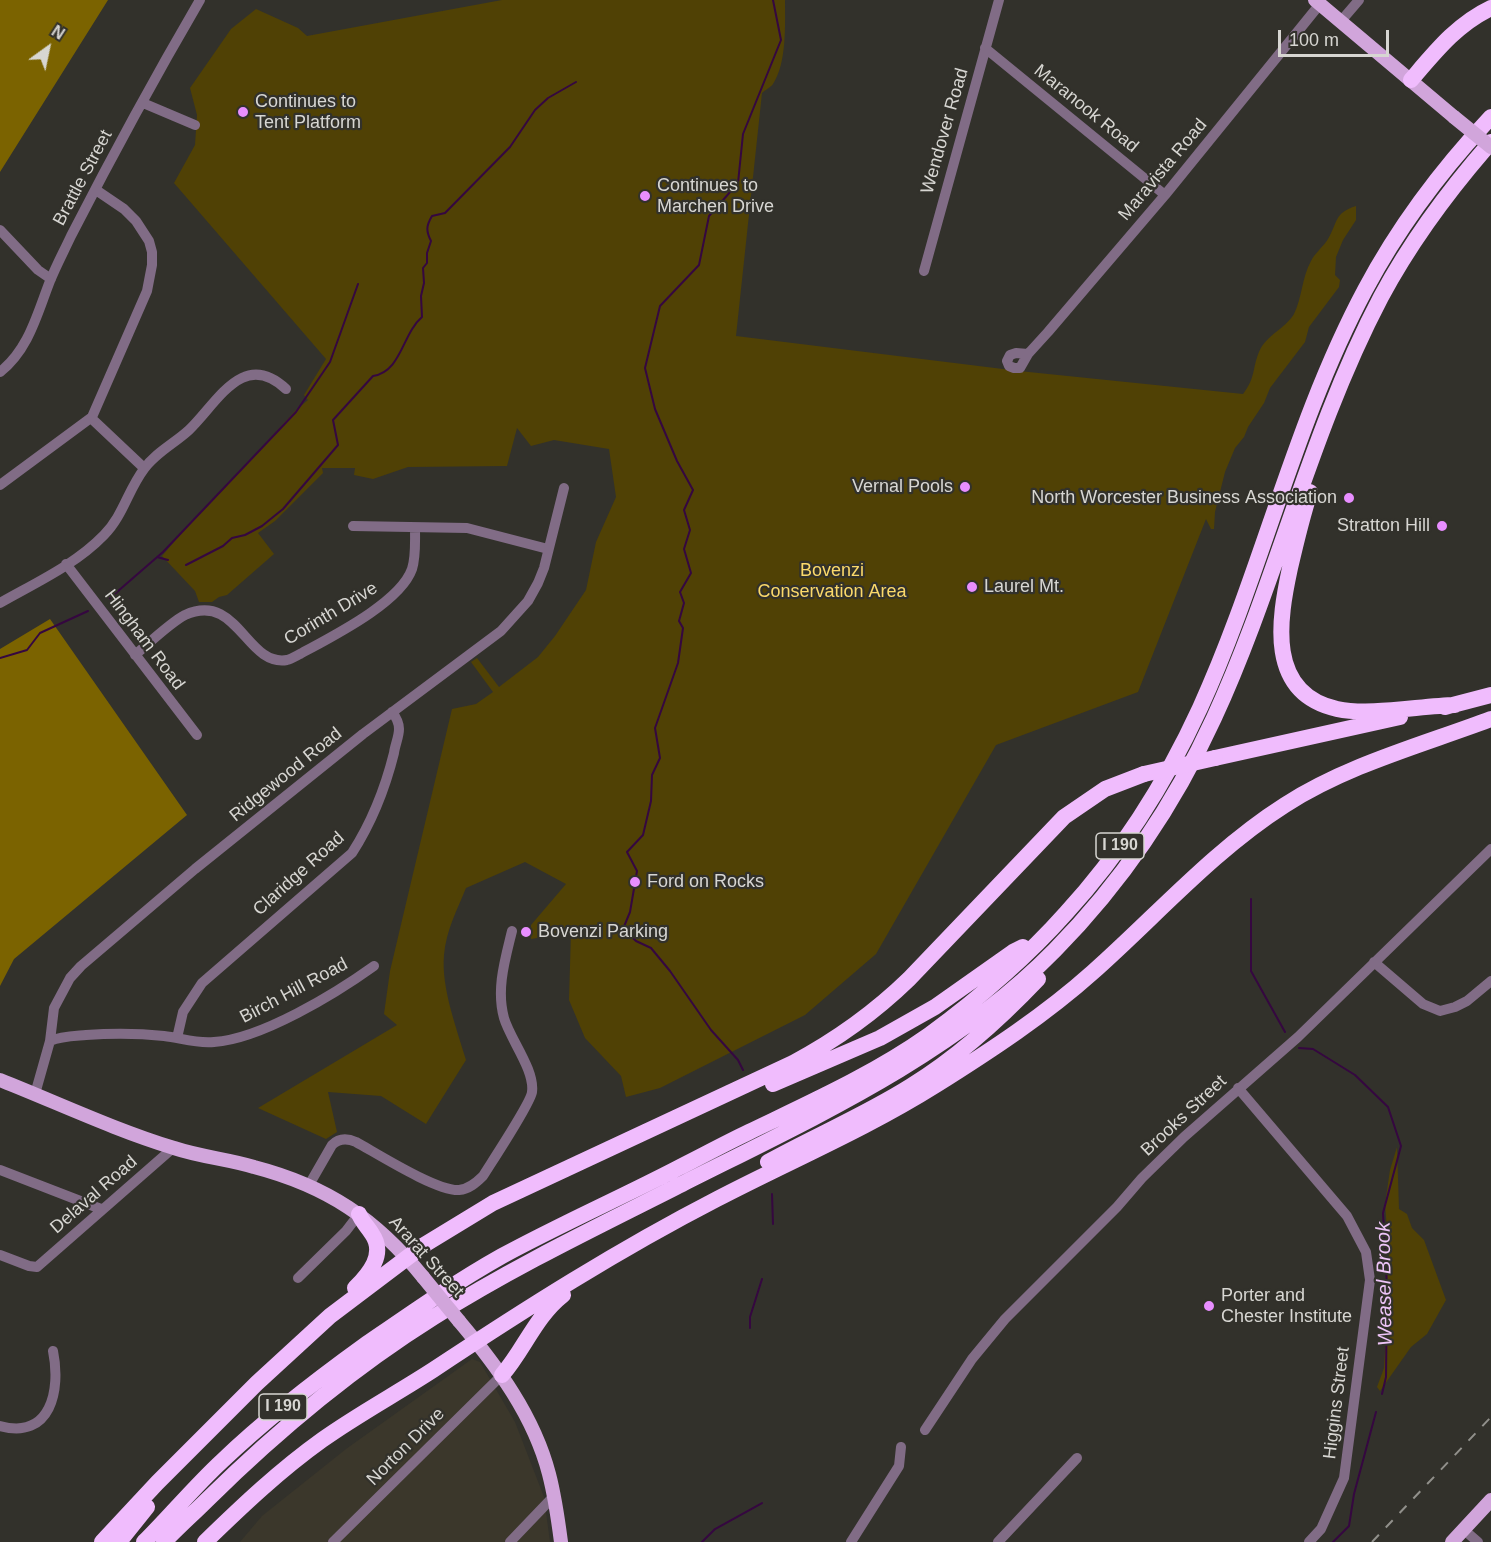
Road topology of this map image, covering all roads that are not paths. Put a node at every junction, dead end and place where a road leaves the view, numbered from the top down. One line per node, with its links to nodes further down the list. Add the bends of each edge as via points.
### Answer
1 (200, 0): 9 (street, Brattle Street)
2 (999, 0): 7 (street, Wendover Road)
3 (1359, 0): 6 (street)
4 (1318, 2): 6 (main road); 15 (street, Maravista Road)
5 (1491, 8): 8 (highway, via 1454,32)
6 (1341, 21): 8 (main road)
7 (985, 48): 15 (street, Maranook Road); 17 (street, Wendover Road)
8 (1411, 80): 13 (main road, bridge)
9 (143, 103): 11 (street); 14 (street, Brattle Street)
10 (1491, 117): 41 (highway, I 190, via 1423,198 1364,291 1304,428 1225,649 1176,755 1110,860)
11 (195, 124)
12 (1491, 142): 23 (highway, I 190, via 1440,203 1392,278)
13 (1491, 147)
14 (96, 190): 18 (street, Brattle Street); 22 (street, via 136,221 153,252 147,291)
15 (1165, 195): 19 (street, Maravista Road)
16 (0, 230): 18 (street)
17 (924, 271)
18 (51, 279): 20 (street, Brattle Street, via 26,341)
19 (1028, 354)
20 (0, 372)
21 (286, 388): 24 (street, via 263,374 240,378 189,430)
22 (91, 418): 24 (street); 25 (street)
23 (1324, 423): 34 (highway, via 1317,467 1282,604 1280,633 1287,670 1311,698 1335,708 1364,711); 39 (highway, I 190, via 1213,720 1139,850)
24 (144, 468): 30 (street, via 110,528)
25 (0, 485)
26 (564, 488): 29 (street, Ridgewood Road)
27 (353, 526): 28 (street)
28 (415, 528): 29 (street, via 467,528); 32 (street, Corinth Drive, via 413,567 396,594 287,660 261,654 236,625 215,612 202,610 184,615)
29 (548, 549): 35 (street, Ridgewood Road, via 538,583 514,619)
30 (66, 564): 31 (street); 32 (street, Hingham Road)
31 (0, 603)
32 (135, 655): 37 (street, Hingham Road)
33 (1491, 695): 34 (highway)
34 (1455, 705): 50 (highway, bridge, via 1144,774 1105,789 1064,817 909,979 864,1018 793,1063)
35 (392, 712): 45 (street, Claridge Road, via 399,730 391,762 376,810 352,853 202,983 183,1012); 46 (street, Ridgewood Road, via 195,869 81,966 54,1008)
36 (1491, 719): 54 (highway, via 1331,780 1284,806 1223,852 1091,974 980,1057 848,1135)
37 (196, 735)
38 (1491, 849): 42 (street, Brooks Street)
39 (1080, 924): 54 (highway, via 1057,960 993,1024 949,1060 872,1109 753,1171); 76 (highway, I 190, via 982,1014 888,1077 486,1286 408,1334 295,1417)
40 (512, 931): 53 (street, via 501,998 507,1025 531,1081 532,1094 483,1176 465,1189 447,1189 345,1139 332,1146)
41 (1043, 938): 50 (highway, via 1013,952 935,1007 880,1038 688,1120); 75 (highway, I 190, via 977,998 926,1037 869,1071 550,1231 413,1311 289,1401 217,1466)
42 (1374, 962): 44 (street, via 1423,1004 1440,1011 1467,1001); 48 (street, Brooks Street, via 1298,1037)
43 (374, 966): 45 (street, Birch Hill Road, via 321,999 248,1036 215,1042)
44 (1491, 981)
45 (177, 1038): 46 (street, Birch Hill Road, via 116,1033 66,1036)
46 (50, 1041): 49 (street, Ridgewood Road)
47 (0, 1080): 49 (main road, Ararat Street)
48 (1238, 1088): 67 (street, Brooks Street, via 1142,1178 1005,1318 972,1359); 83 (street, Higgins Street, via 1347,1216 1366,1252 1370,1280 1344,1478 1321,1529)
49 (34, 1094): 51 (main road, Ararat Street)
50 (643, 1135): 58 (highway, via 493,1203)
51 (173, 1148): 53 (main road, Ararat Street); 55 (street, Delaval Road)
52 (0, 1170): 55 (street)
53 (309, 1185): 56 (main road, Ararat Street)
54 (719, 1198): 59 (highway)
55 (101, 1209): 57 (street, Delaval Road, via 37,1267)
56 (360, 1214): 58 (main road, Ararat Street); 60 (street); 61 (highway, via 374,1236 378,1252 368,1274)
57 (0, 1255)
58 (408, 1258): 61 (highway); 62 (main road, Ararat Street, bridge)
59 (604, 1261): 62 (highway); 64 (highway, via 591,1276 554,1302)
60 (298, 1278)
61 (326, 1321): 65 (highway)
62 (477, 1341): 64 (main road, Ararat Street); 77 (highway, via 321,1441)
63 (53, 1351): 66 (street, via 56,1379 48,1410 27,1428)
64 (502, 1375): 70 (main road, Ararat Street, via 536,1440); 78 (street, Norton Drive)
65 (257, 1383): 73 (highway); 74 (highway)
66 (0, 1426)
67 (925, 1430)
68 (901, 1447): 81 (street, via 899,1466)
69 (1077, 1458): 82 (street)
70 (554, 1496): 79 (street); 80 (main road, Ararat Street)
71 (1491, 1500): 72 (main road)
72 (1463, 1529): 84 (main road); 85 (street)
73 (102, 1542)
74 (119, 1542)
75 (144, 1542)
76 (164, 1542)
77 (205, 1542)
78 (333, 1542)
79 (510, 1542)
80 (561, 1542)
81 (851, 1542)
82 (998, 1542)
83 (1309, 1542)
84 (1452, 1542)
85 (1478, 1542)

